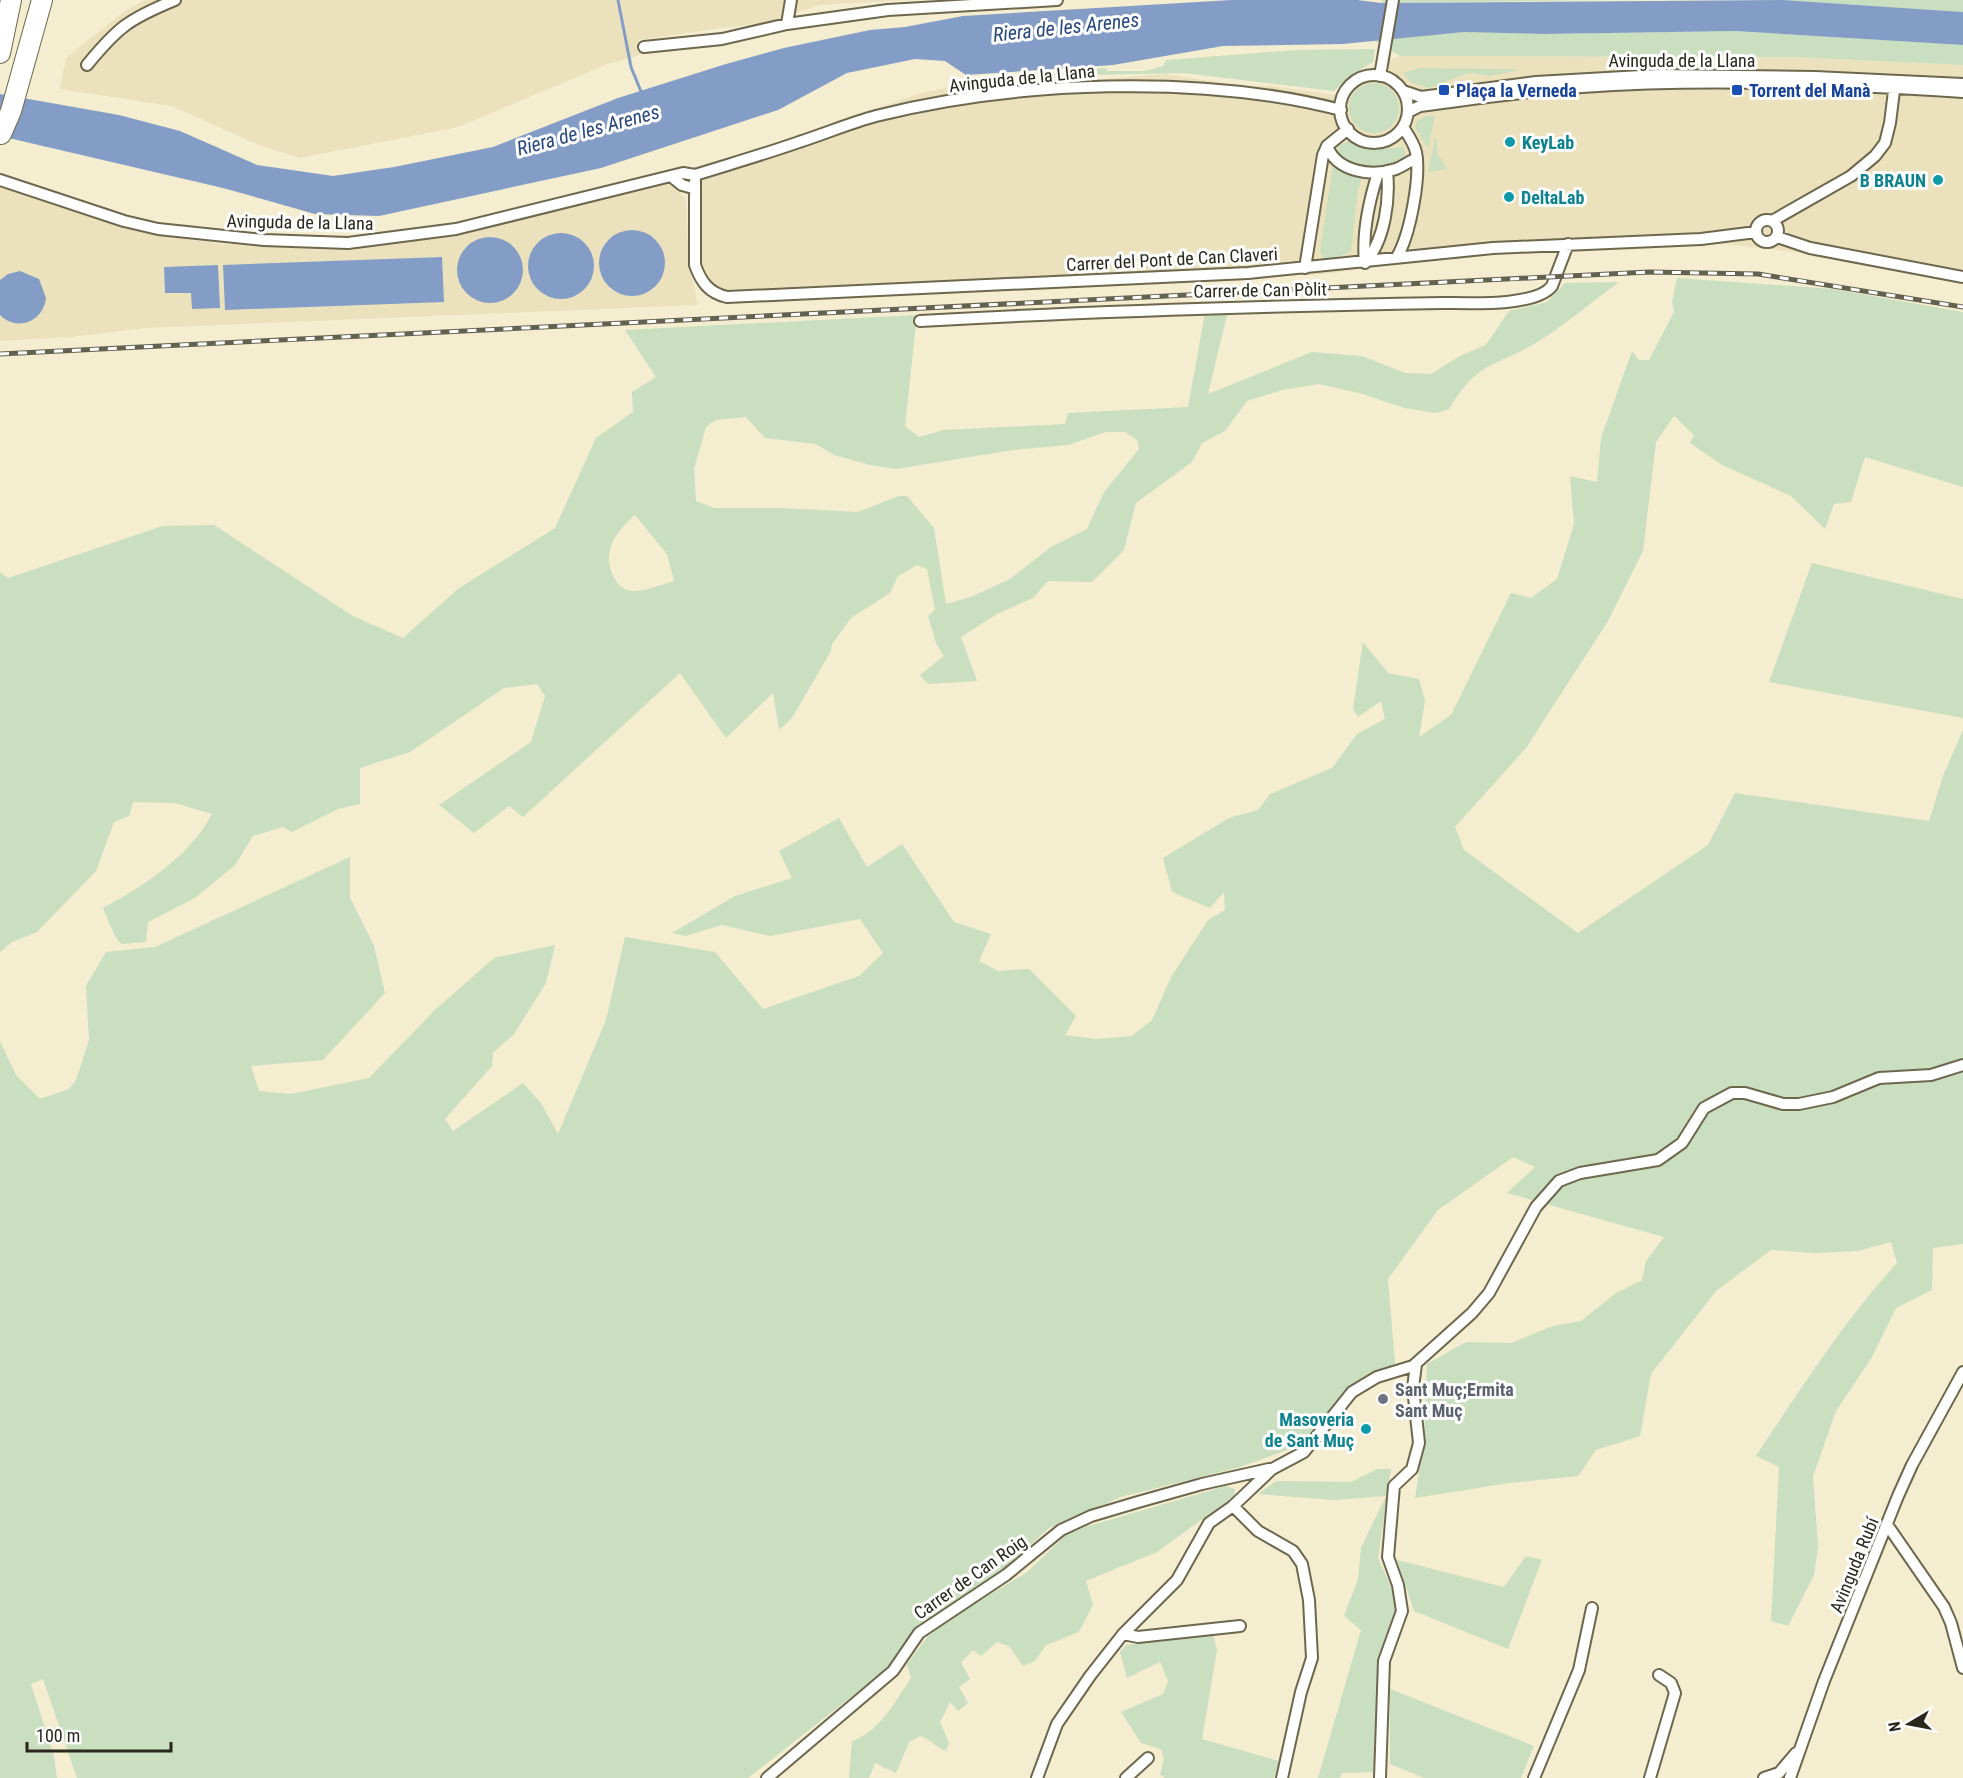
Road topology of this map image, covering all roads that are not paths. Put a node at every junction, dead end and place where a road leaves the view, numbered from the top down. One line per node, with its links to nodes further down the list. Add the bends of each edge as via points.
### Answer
1 (11, 0): 9 (highway)
2 (28, 0): 9 (highway)
3 (42, 0): 9 (highway)
4 (175, 0): 12 (street, via 130,20)
5 (791, 0): 8 (street)
6 (1057, 0): 8 (street, via 888,10)
7 (1393, 0): 13 (street)
8 (787, 24): 10 (street, via 722,39)
9 (20, 30): 11 (highway); 24 (highway)
10 (644, 47)
11 (0, 53)
12 (87, 65)
13 (1380, 76): 16 (street, via 1395,82); 18 (street, via 1357,80)
14 (1895, 84): 15 (street, Avinguda de la Llana); 16 (street, Avinguda de la Llana, via 1659,75 1536,82 1421,97); 17 (street, Avinguda de la Llana); 21 (street, Avinguda de la Llana, via 1583,87 1420,106); 32 (street, via 1885,143 1875,156 1851,176 1786,214)
15 (1963, 84)
16 (1403, 91): 21 (street)
17 (1963, 93)
18 (1342, 98): 19 (street, Avinguda de la Llana); 20 (street)
19 (1313, 102): 20 (street, Avinguda de la Llana); 28 (street, Avinguda de la Llana, via 1184,88 1113,86 973,97 875,116)
20 (1341, 110): 23 (street)
21 (1408, 112): 22 (street)
22 (1403, 127): 23 (street, via 1391,138 1372,143 1354,137); 26 (street)
23 (1348, 129): 25 (street)
24 (0, 136)
25 (1327, 146): 27 (street, via 1330,155 1357,172); 37 (street)
26 (1417, 158): 27 (street); 35 (street, via 1410,215)
27 (1382, 172): 36 (street, via 1388,184 1379,243)
28 (695, 175): 29 (street, Avinguda de la Llana, via 683,173); 31 (street, Carrer del Pont de Can Claveri)
29 (672, 177): 30 (street, Avinguda de la Llana, via 456,229 348,243 264,240 158,229); 31 (street)
30 (0, 180)
31 (693, 188): 37 (street, Carrer del Pont de Can Claveri, via 695,265 711,291 727,297)
32 (1775, 228): 33 (street, via 1760,222); 33 (street, via 1765,243); 38 (street, via 1810,248)
33 (1756, 231): 34 (street, Carrer del Pont de Can Claveri, via 1701,239)
34 (1568, 244): 35 (street, Carrer del Pont de Can Claveri); 39 (street, Carrer de Can Pòlit, via 1552,286 1530,299 1198,307)
35 (1397, 257): 36 (street, Carrer del Pont de Can Claveri)
36 (1365, 263): 37 (street, Carrer del Pont de Can Claveri)
37 (1305, 268)
38 (1963, 277)
39 (920, 321)
40 (1963, 1065): 41 (street, via 1931,1075 1879,1078 1833,1097 1799,1104 1732,1093 1704,1108 1682,1143 1658,1160 1560,1180 1536,1207 1481,1304)
41 (1416, 1364): 43 (street, via 1360,1386 1304,1452); 57 (street, via 1413,1388 1419,1443 1412,1469 1394,1486 1388,1542 1389,1566 1398,1585 1402,1611 1384,1661)
42 (1963, 1372): 45 (street, Avinguda Rubí, via 1912,1465)
43 (1276, 1467): 44 (street); 53 (street, Carrer de Can Roig, via 1090,1516 1061,1530 1006,1575 919,1633 893,1671)
44 (1233, 1506): 48 (street, via 1209,1523 1177,1580); 56 (street, via 1258,1531 1293,1551 1302,1564 1309,1600 1312,1658)
45 (1888, 1526): 49 (street, via 1944,1607); 51 (street, Avinguda Rubí)
46 (1592, 1608): 58 (street, via 1579,1670)
47 (1240, 1626): 48 (street, via 1138,1637)
48 (1123, 1634): 54 (street, via 1058,1724)
49 (1963, 1668)
50 (1659, 1675): 59 (street, via 1671,1683 1675,1694)
51 (1802, 1745): 60 (street, via 1779,1773); 61 (street, Avinguda Rubí)
52 (1148, 1758): 55 (street)
53 (767, 1778)
54 (1037, 1778)
55 (1126, 1778)
56 (1282, 1778)
57 (1380, 1778)
58 (1534, 1778)
59 (1650, 1778)
60 (1764, 1778)
61 (1791, 1778)

